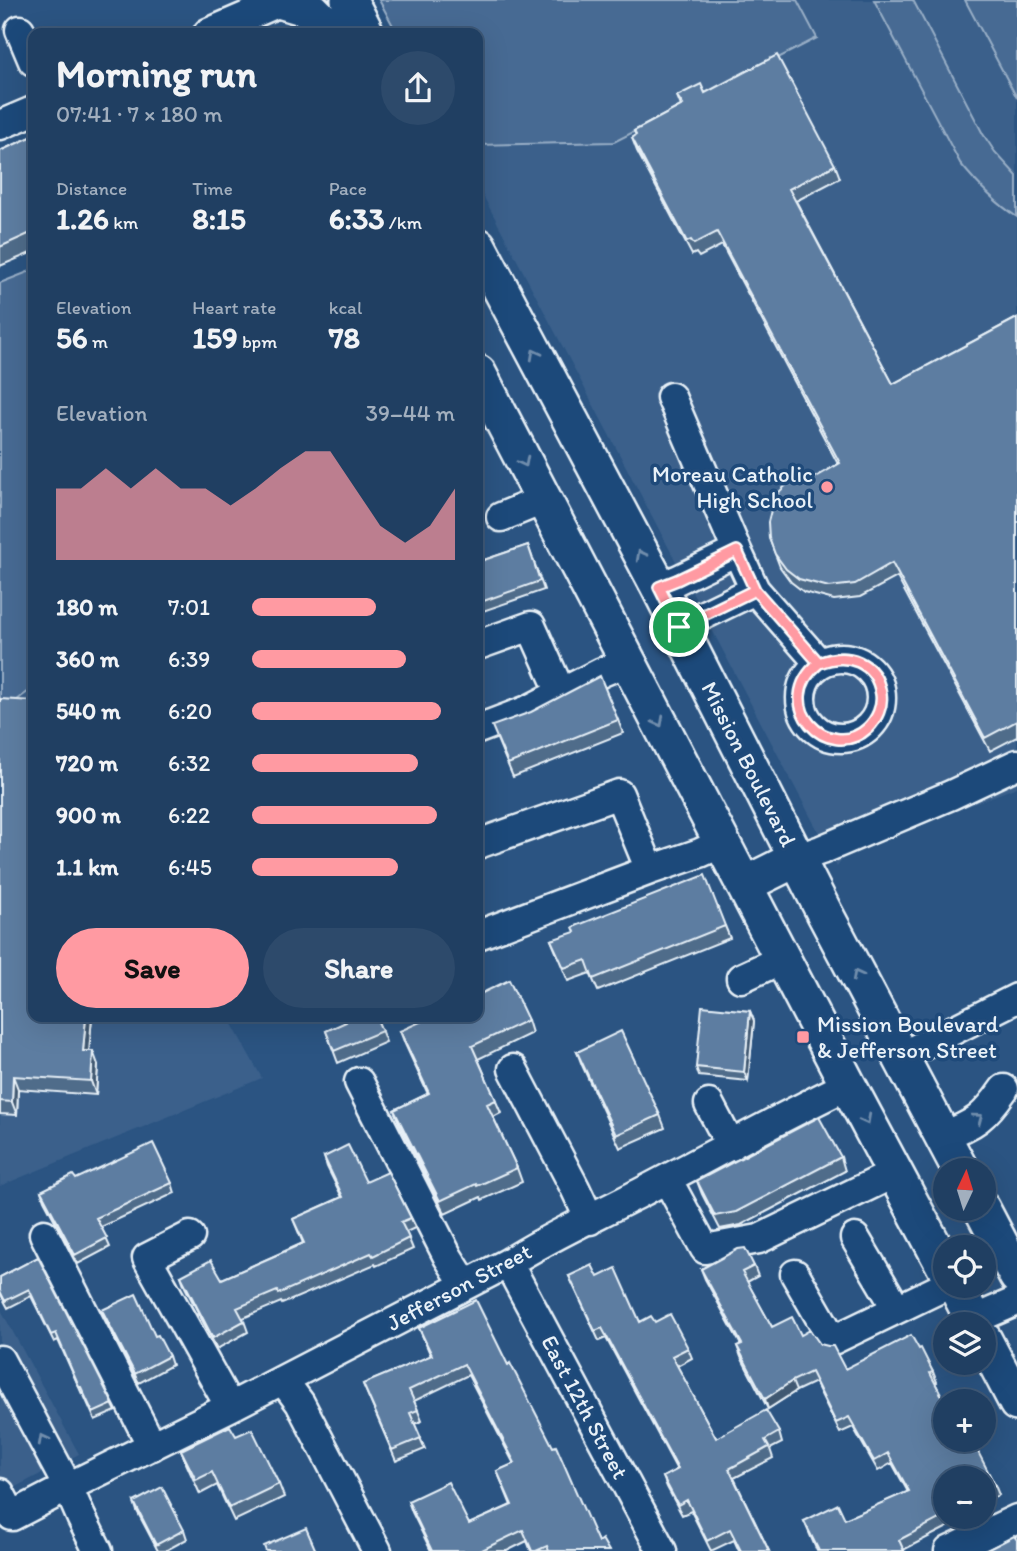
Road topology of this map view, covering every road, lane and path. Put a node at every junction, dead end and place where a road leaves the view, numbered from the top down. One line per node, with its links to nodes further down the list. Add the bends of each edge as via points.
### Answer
1 (349, 0): 6 (main road)
2 (281, 1): 3 (street); 4 (main road); 5 (main road, via 312,10)
3 (219, 28)
4 (296, 28)
5 (330, 28)
6 (363, 28)
7 (20, 30): 8 (street)
8 (28, 49)
9 (28, 113): 10 (street)
10 (0, 125)
11 (483, 255): 17 (main road, Mission Boulevard, one-way to 11)
12 (483, 395): 14 (main road, one-way to 14)
13 (671, 397): 16 (street)
14 (543, 500): 15 (street); 21 (main road)
15 (501, 517)
16 (737, 551): 17 (street); 18 (street)
17 (659, 587): 19 (main road, Mission Boulevard)
18 (755, 590): 19 (street); 22 (street)
19 (679, 627): 28 (main road, Mission Boulevard)
20 (483, 643): 23 (street, via 531,626)
21 (627, 662): 23 (street); 27 (main road, one-way to 27)
22 (819, 663)
23 (561, 693): 24 (street)
24 (483, 727)
25 (1017, 764): 28 (street)
26 (483, 842): 29 (street, via 619,794)
27 (722, 843): 29 (street); 30 (main road)
28 (798, 858): 30 (main road); 35 (main road, Mission Boulevard, one-way to 28)
29 (650, 870): 31 (street)
30 (744, 885): 32 (main road)
31 (483, 933)
32 (782, 959): 33 (street); 38 (main road)
33 (741, 978)
34 (1017, 998): 35 (street)
35 (900, 1057): 41 (main road, Mission Boulevard)
36 (513, 1069): 46 (street)
37 (359, 1082): 55 (street)
38 (848, 1085): 42 (street, Jefferson Street); 44 (main road, one-way to 44)
39 (1004, 1089): 41 (street, one-way to 39, via 981,1118)
40 (709, 1104): 42 (street)
41 (943, 1136): 43 (main road, Mission Boulevard)
42 (731, 1146): 45 (street, Jefferson Street)
43 (954, 1158)
44 (895, 1173): 45 (street, via 759,1239 705,1249); 51 (main road)
45 (667, 1179): 46 (street, Jefferson Street)
46 (590, 1220): 52 (street, Jefferson Street)
47 (989, 1222): 54 (main road)
48 (44, 1234): 65 (street)
49 (190, 1236): 64 (street, via 147,1258)
50 (855, 1238): 58 (street)
51 (933, 1244)
52 (508, 1262): 55 (street, Jefferson Street); 71 (street, East 12th Street)
53 (795, 1274): 58 (street, via 833,1340)
54 (1017, 1276)
55 (465, 1284): 62 (street, Jefferson Street)
56 (933, 1292): 58 (street)
57 (1017, 1301): 59 (street)
58 (897, 1308)
59 (996, 1316)
60 (0, 1360): 66 (street, one-way to 60)
61 (996, 1363): 63 (main road)
62 (283, 1380): 64 (street, Jefferson Street); 70 (street, via 300,1403)
63 (1017, 1403)
64 (230, 1407): 65 (street, Jefferson Street)
65 (152, 1446): 66 (street, Jefferson Street)
66 (68, 1487): 67 (street, Jefferson Street, via 12,1516); 69 (street)
67 (0, 1493)
68 (1017, 1519): 72 (street)
69 (98, 1551)
70 (377, 1551)
71 (662, 1551)
72 (949, 1551)

